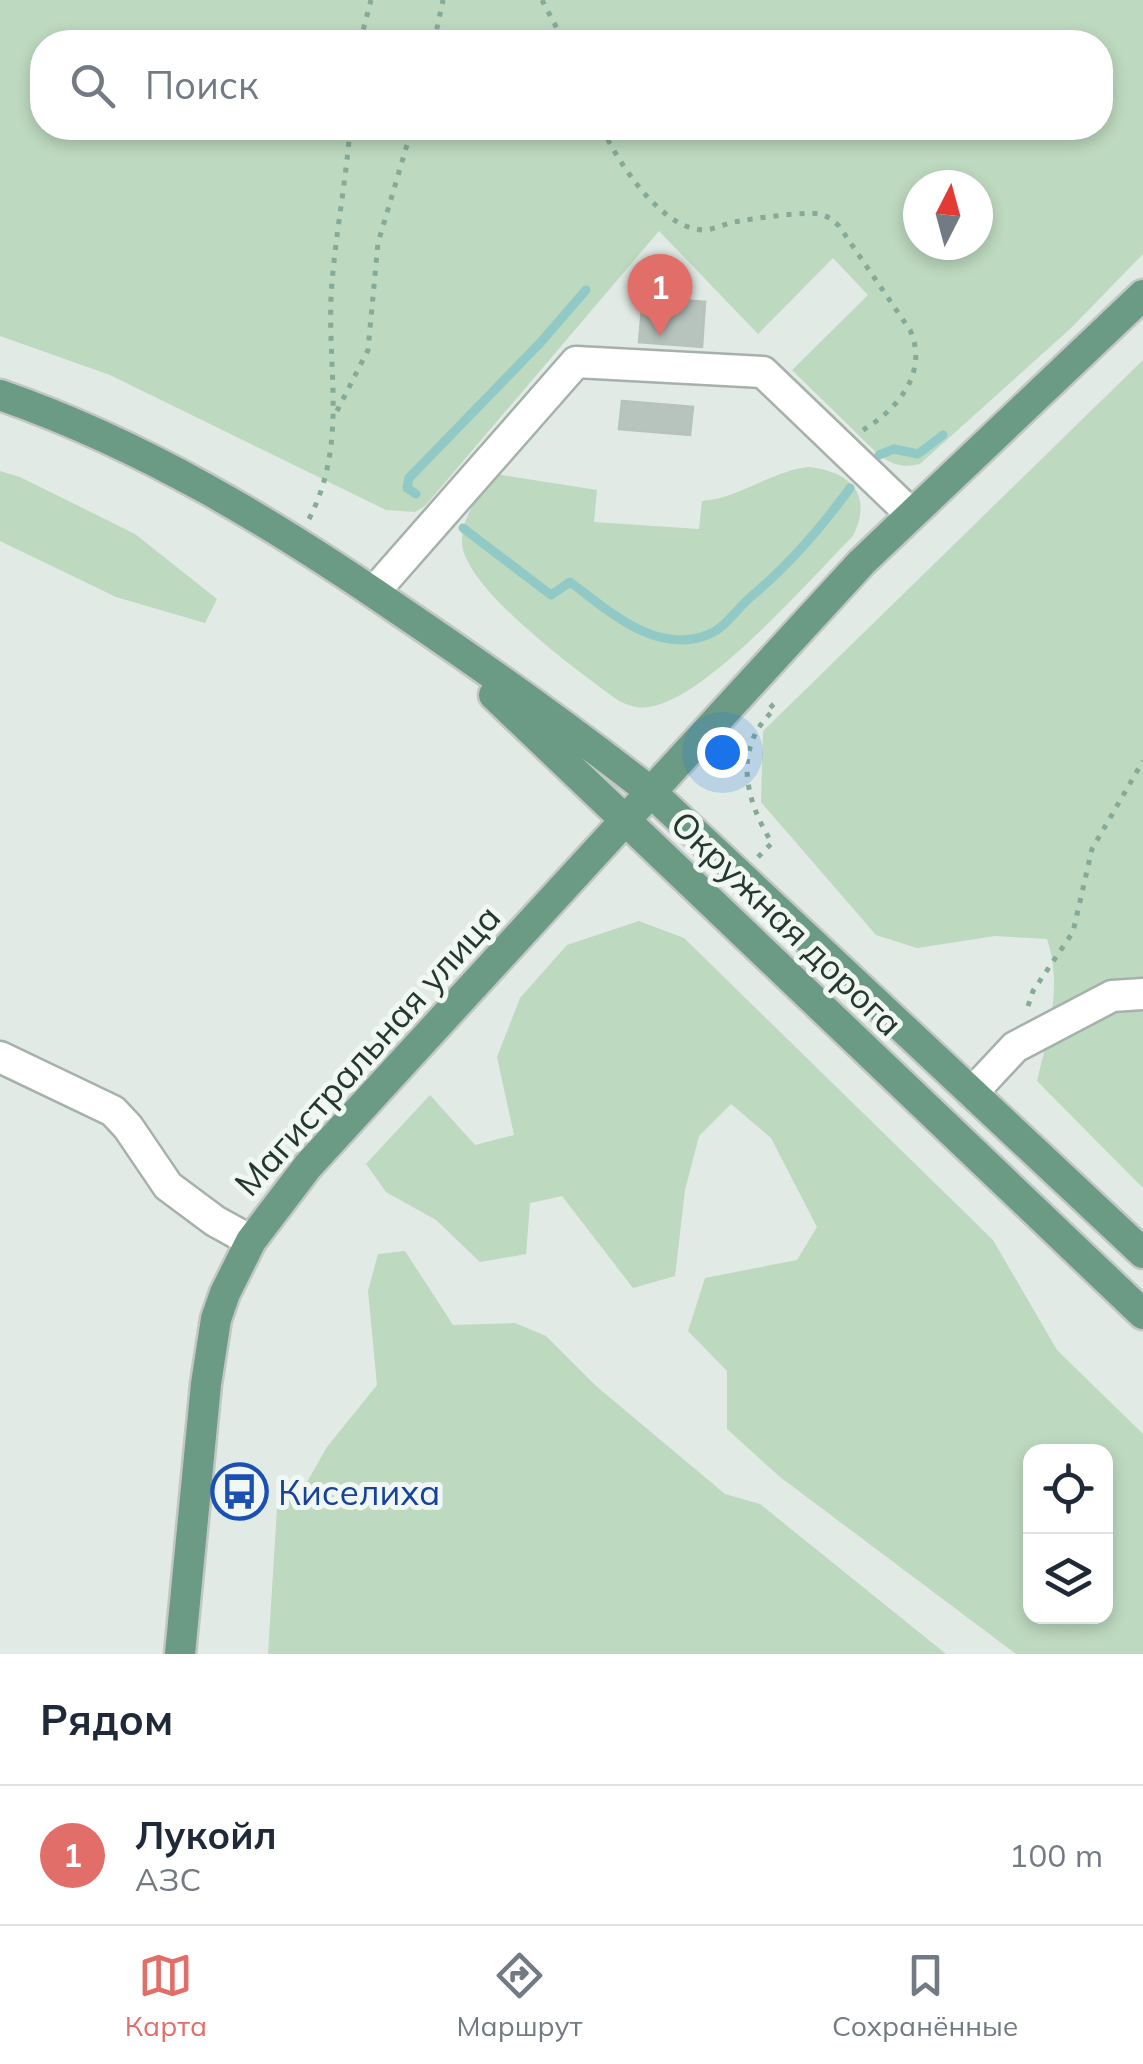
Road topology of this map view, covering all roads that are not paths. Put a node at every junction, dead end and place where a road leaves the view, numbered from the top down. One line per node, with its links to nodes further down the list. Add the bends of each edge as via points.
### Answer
1 (1143, 296): 3 (main road, Магистральная улица)
2 (0, 396): 4 (main road, Окружная дорога, via 138,452)
3 (911, 514): 4 (street, via 763,372 576,362); 5 (main road, Магистральная улица)
4 (374, 592): 5 (main road, Окружная дорога); 6 (main road, Окружная дорога, via 461,663)
5 (651, 792): 6 (main road, Магистральная улица); 9 (main road, Окружная дорога)
6 (625, 820): 10 (main road, Магистральная улица, via 308,1166); 12 (main road, Окружная дорога)
7 (1143, 994): 9 (street, via 1112,996 1015,1047)
8 (0, 1057): 10 (street, via 113,1110 168,1186)
9 (972, 1093): 11 (main road, Окружная дорога)
10 (251, 1241): 13 (main road, Магистральная улица, via 224,1293 210,1350)
11 (1143, 1252)
12 (1143, 1314)
13 (180, 1654)

